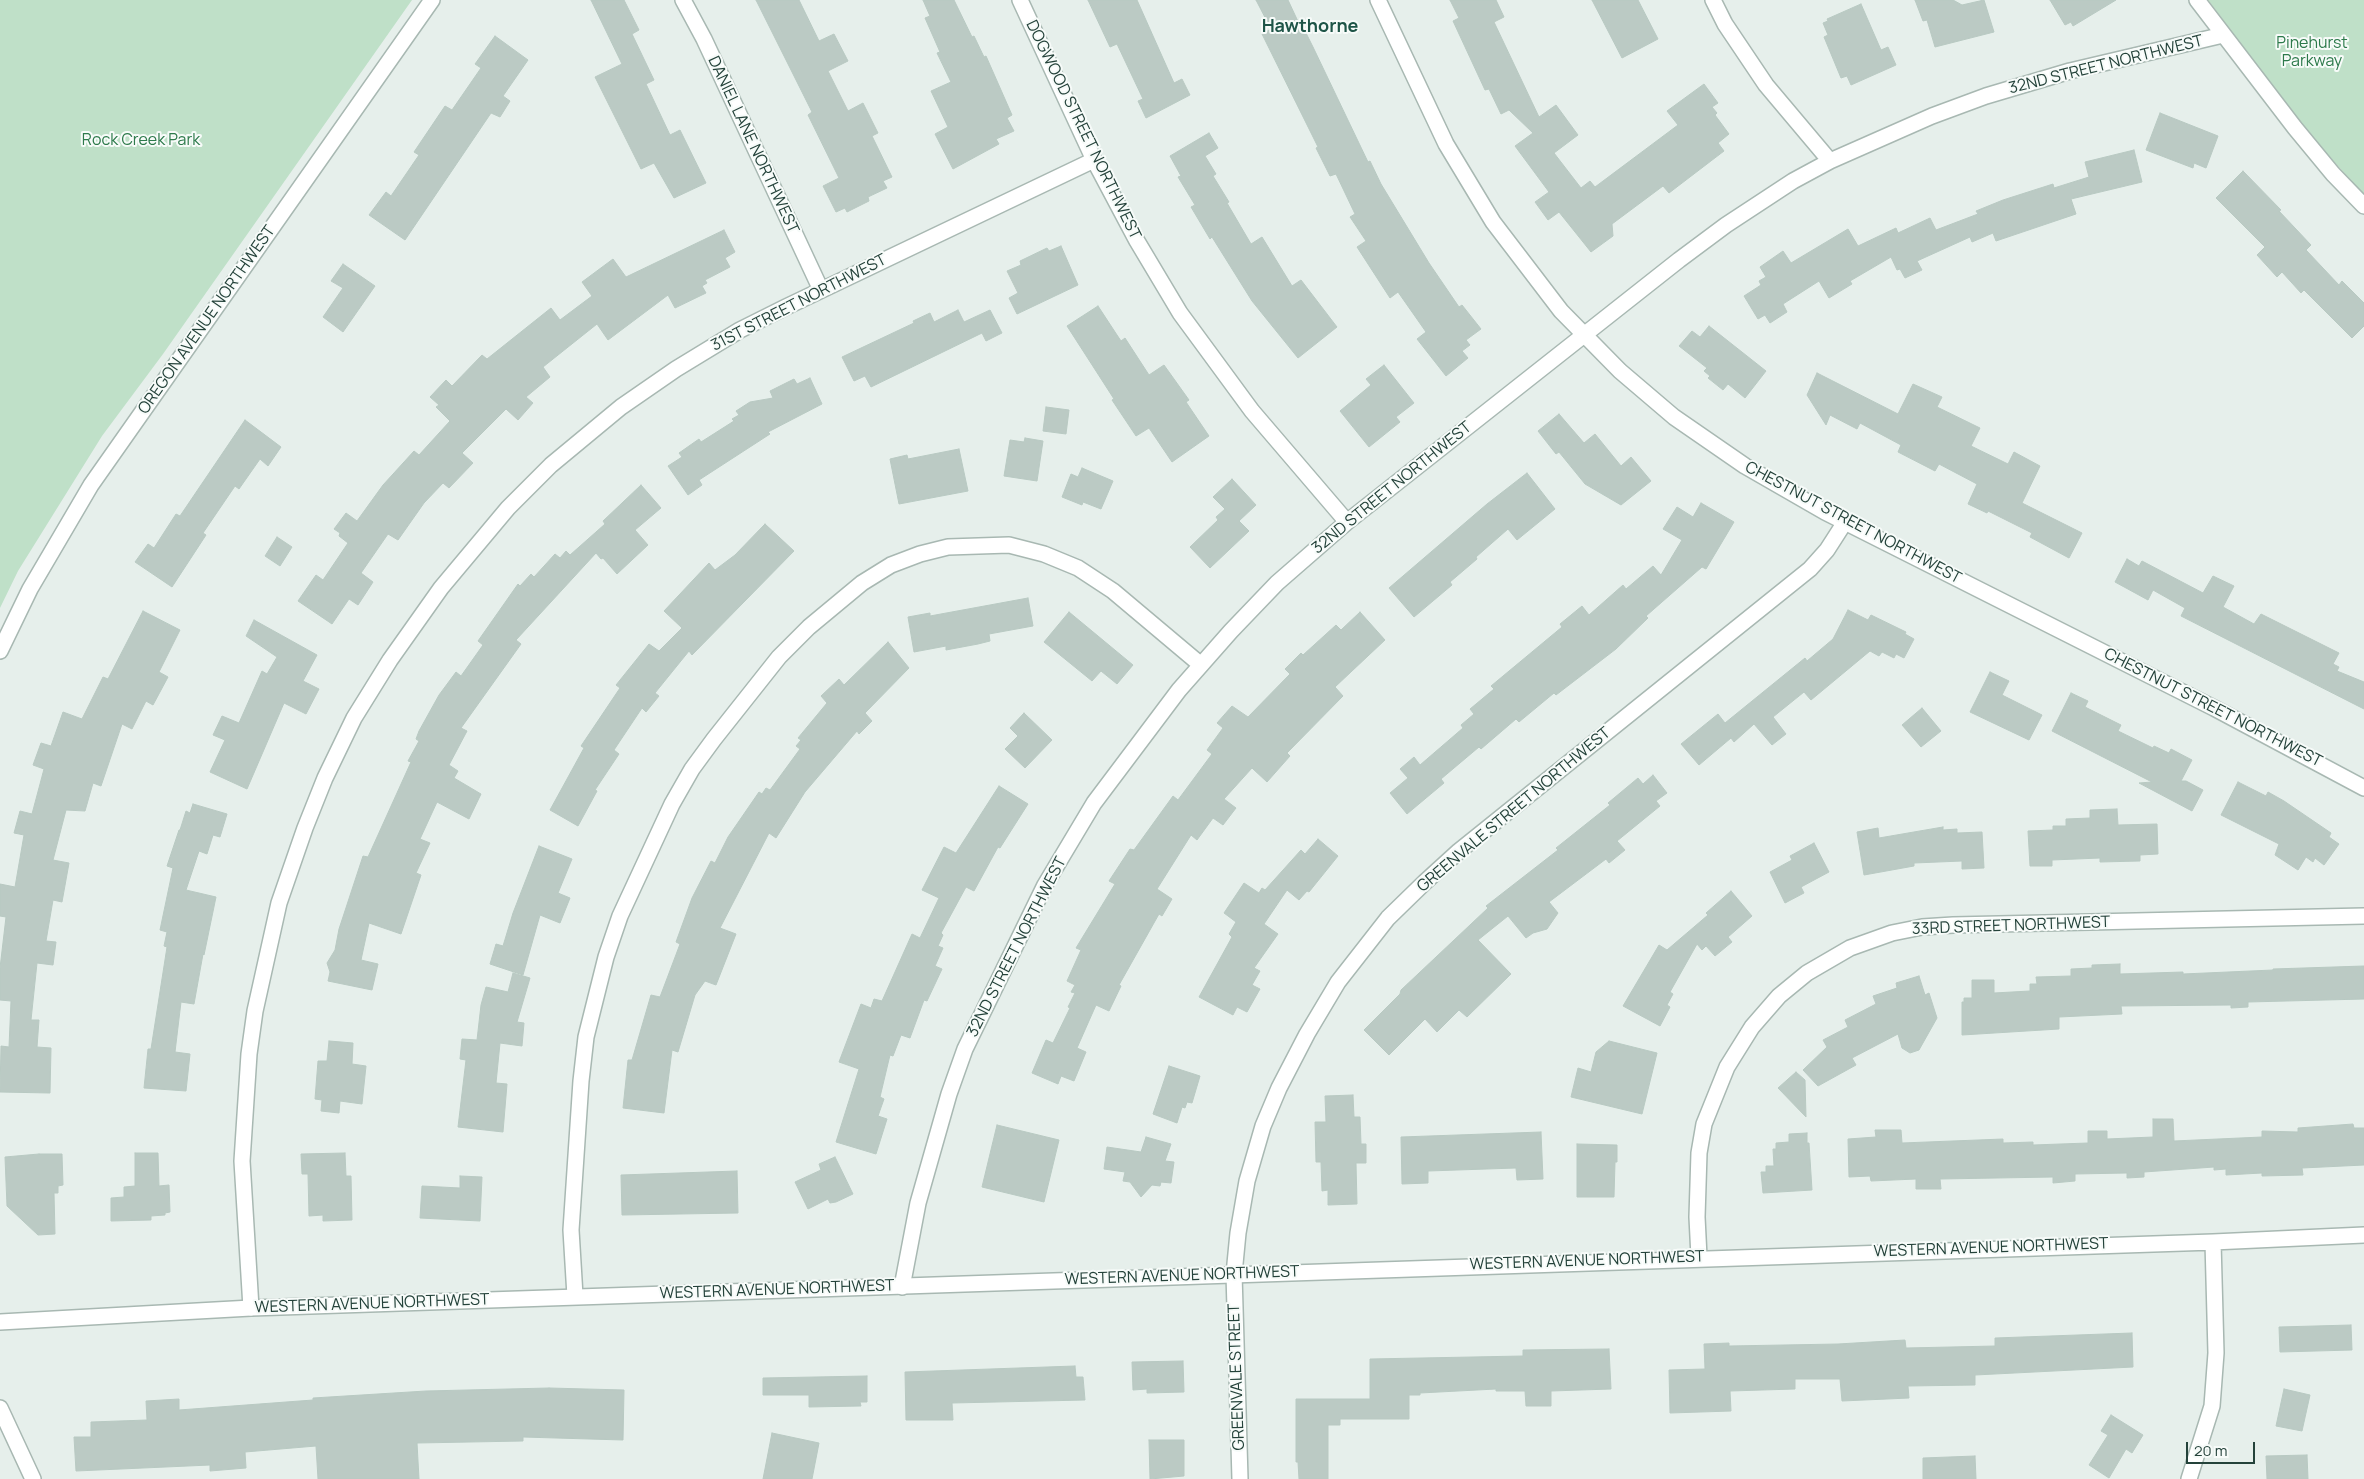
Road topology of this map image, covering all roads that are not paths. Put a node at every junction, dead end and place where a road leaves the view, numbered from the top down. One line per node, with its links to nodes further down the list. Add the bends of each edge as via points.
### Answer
1 (432, 0): 15 (street, OREGON AVENUE NORTHWEST, via 91,485 30,589)
2 (683, 0): 11 (street, DANIEL LANE NORTHWEST)
3 (1020, 0): 8 (street, DOGWOOD STREET NORTHWEST)
4 (1378, 0): 12 (street, CHESTNUT STREET NORTHWEST, via 1446,144 1466,177 1524,265)
5 (1713, 0): 9 (street, via 1725,24 1766,85)
6 (2197, 0): 7 (street)
7 (2223, 35): 9 (street, 32ND STREET NORTHWEST, via 2070,70 2013,87 1932,116); 10 (street, via 2333,174)
8 (1094, 160): 11 (street, 31ST STREET NORTHWEST); 13 (street, DOGWOOD STREET NORTHWEST, via 1193,333 1252,411)
9 (1830, 161): 12 (street, 32ND STREET NORTHWEST, via 1726,225)
10 (2364, 206)
11 (821, 290): 25 (street, 31ST STREET NORTHWEST, via 740,330 676,369 621,407 551,465 459,564 358,712 325,778 290,867 255,1010 242,1161)
12 (1585, 336): 13 (street, 32ND STREET NORTHWEST); 14 (street, CHESTNUT STREET NORTHWEST, via 1652,399 1721,451 1781,488)
13 (1347, 522): 16 (street, 32ND STREET NORTHWEST, via 1277,583)
14 (1846, 522): 17 (street, CHESTNUT STREET NORTHWEST, via 2214,708); 22 (street, GREENVALE STREET NORTHWEST, via 1810,569 1459,851 1388,918 1363,948 1307,1034 1263,1126 1247,1181)
15 (0, 651)
16 (1201, 665): 23 (street, 32ND STREET NORTHWEST, via 1094,803 1045,885 996,982 965,1049 949,1094 918,1203); 24 (street, via 1113,591 1078,568 1044,554 1009,545 948,547 891,565 862,583 779,657 692,769 672,804 620,916 606,957 586,1037 580,1090 571,1230)
17 (2364, 788)
18 (2364, 916): 21 (street, 33RD STREET NORTHWEST, via 1953,925 1899,931 1850,948 1807,973 1779,996 1752,1027 1727,1067 1704,1124 1699,1153)
19 (2364, 1235): 20 (street, WESTERN AVENUE NORTHWEST)
20 (2213, 1242): 21 (street, WESTERN AVENUE NORTHWEST); 30 (street, via 2216,1353 2212,1406)
21 (1699, 1257): 22 (street, WESTERN AVENUE NORTHWEST)
22 (1234, 1274): 23 (street, WESTERN AVENUE NORTHWEST); 29 (street, GREENVALE STREET)
23 (902, 1286): 24 (street, WESTERN AVENUE NORTHWEST)
24 (575, 1296): 25 (street, WESTERN AVENUE NORTHWEST)
25 (251, 1308): 26 (street, WESTERN AVENUE NORTHWEST)
26 (0, 1322)
27 (0, 1408): 28 (street)
28 (33, 1479)
29 (1240, 1479)
30 (2189, 1479)

